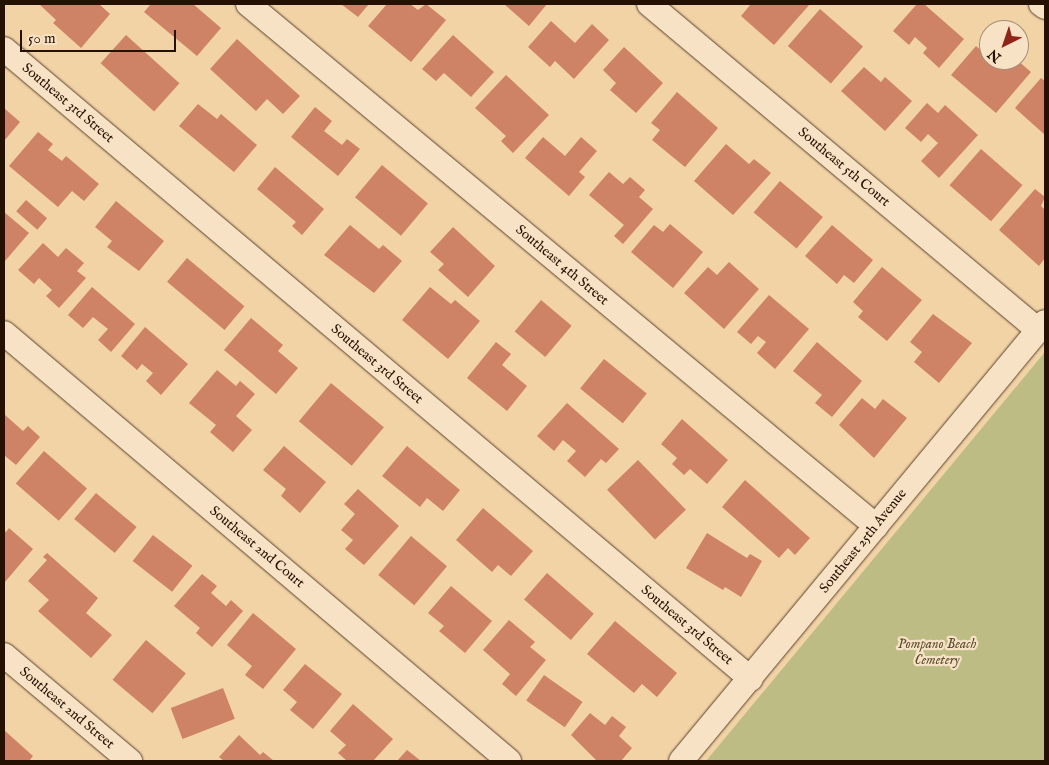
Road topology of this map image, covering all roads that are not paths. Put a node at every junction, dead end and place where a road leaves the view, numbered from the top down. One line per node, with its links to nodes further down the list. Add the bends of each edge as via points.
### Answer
1 (248, 4): 8 (street, Southeast 4th Street)
2 (649, 4): 6 (street, Southeast 5th Court)
3 (1041, 4): 4 (street)
4 (1045, 7)
5 (4, 49): 10 (street, Southeast 3rd Street)
6 (1042, 326): 8 (street, Southeast 25th Avenue)
7 (4, 333): 12 (street, Southeast 2nd Court)
8 (876, 526): 10 (street, Southeast 25th Avenue)
9 (4, 655): 11 (street, Southeast 2nd Street)
10 (751, 679): 13 (street, Southeast 25th Avenue)
11 (130, 761)
12 (510, 761)
13 (681, 761)

